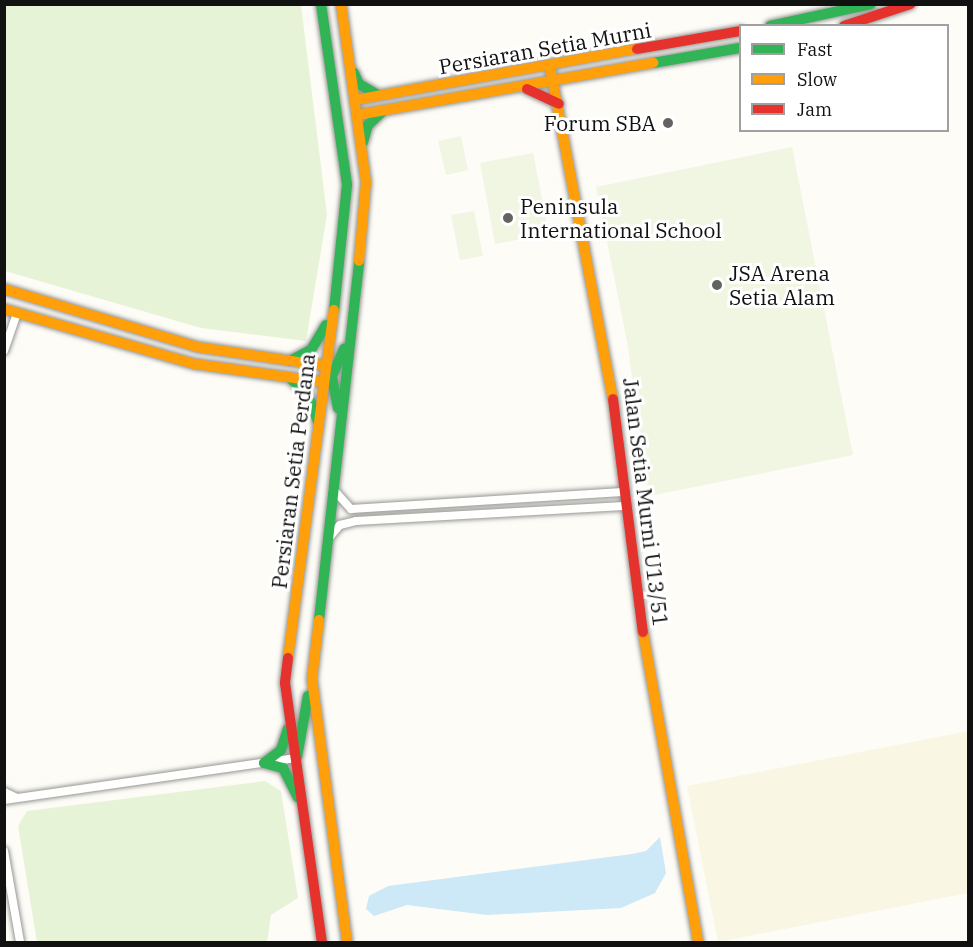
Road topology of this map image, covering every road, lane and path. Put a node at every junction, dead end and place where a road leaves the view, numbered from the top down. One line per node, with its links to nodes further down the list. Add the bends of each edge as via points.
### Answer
1 (321, 4): 12 (street, Persiaran Setia Perdana)
2 (341, 4): 9 (street, Persiaran Setia Perdana)
3 (871, 4): 5 (street)
4 (910, 4): 6 (street)
5 (779, 24)
6 (850, 24)
7 (739, 32): 10 (street, Persiaran Setia Murni)
8 (739, 48): 11 (street, Persiaran Setia Murni)
9 (348, 56): 15 (street, via 358,84); 16 (street, Persiaran Setia Perdana)
10 (550, 67): 13 (street, Jalan Setia Murni U13/51); 15 (street, Persiaran Setia Murni)
11 (580, 79): 13 (street, Persiaran Setia Murni); 17 (street, via 564,91)
12 (332, 80): 18 (street); 21 (street, Persiaran Setia Perdana)
13 (554, 84): 14 (street, Persiaran Setia Murni); 17 (street, Jalan Setia Murni U13/51)
14 (523, 89): 17 (street); 19 (street, Persiaran Setia Murni)
15 (380, 96): 16 (street, Persiaran Setia Murni)
16 (355, 100): 18 (street); 20 (street, Persiaran Setia Perdana)
17 (559, 104): 37 (street, Jalan Setia Murni U13/51, via 608,350)
18 (346, 109): 20 (street); 21 (street)
19 (383, 111): 20 (street, Persiaran Setia Murni); 22 (street, via 368,125)
20 (357, 115): 22 (street, Persiaran Setia Perdana)
21 (341, 142): 25 (street, Persiaran Setia Perdana, via 346,219)
22 (362, 149): 28 (street, Persiaran Setia Perdana, via 364,219)
23 (6, 289): 24 (street); 27 (street)
24 (40, 301): 27 (street); 30 (street, via 197,347)
25 (332, 308): 30 (street, via 316,344); 31 (street, Persiaran Setia Perdana)
26 (4, 309): 27 (street)
27 (17, 314): 29 (street); 32 (street, via 195,364)
28 (349, 338): 33 (street); 34 (street, Persiaran Setia Perdana)
29 (4, 351)
30 (290, 362): 31 (street)
31 (325, 366): 33 (street, Persiaran Setia Perdana)
32 (289, 378): 33 (street); 35 (street, via 307,393)
33 (328, 379): 34 (street); 35 (street, Persiaran Setia Perdana)
34 (340, 415): 36 (street, Persiaran Setia Perdana)
35 (321, 430): 41 (street, Persiaran Setia Perdana, via 285,683)
36 (332, 488): 37 (street, via 351,509); 39 (street, Persiaran Setia Perdana)
37 (622, 492): 38 (street, Jalan Setia Murni U13/51)
38 (624, 506): 39 (street, via 356,521 340,525); 53 (street, Jalan Setia Murni U13/51)
39 (327, 540): 40 (street, Persiaran Setia Perdana)
40 (312, 685): 42 (street); 52 (street, Persiaran Setia Perdana)
41 (289, 709): 42 (street, Persiaran Setia Perdana); 43 (street, via 286,740)
42 (296, 758): 43 (street); 48 (street, Persiaran Setia Perdana)
43 (264, 764): 45 (street); 48 (street, via 287,772)
44 (4, 792): 45 (street)
45 (18, 798): 46 (street); 47 (street)
46 (4, 800)
47 (4, 807)
48 (303, 808): 51 (street, Persiaran Setia Perdana)
49 (4, 851): 50 (street)
50 (20, 942)
51 (322, 942)
52 (347, 942)
53 (698, 942)

